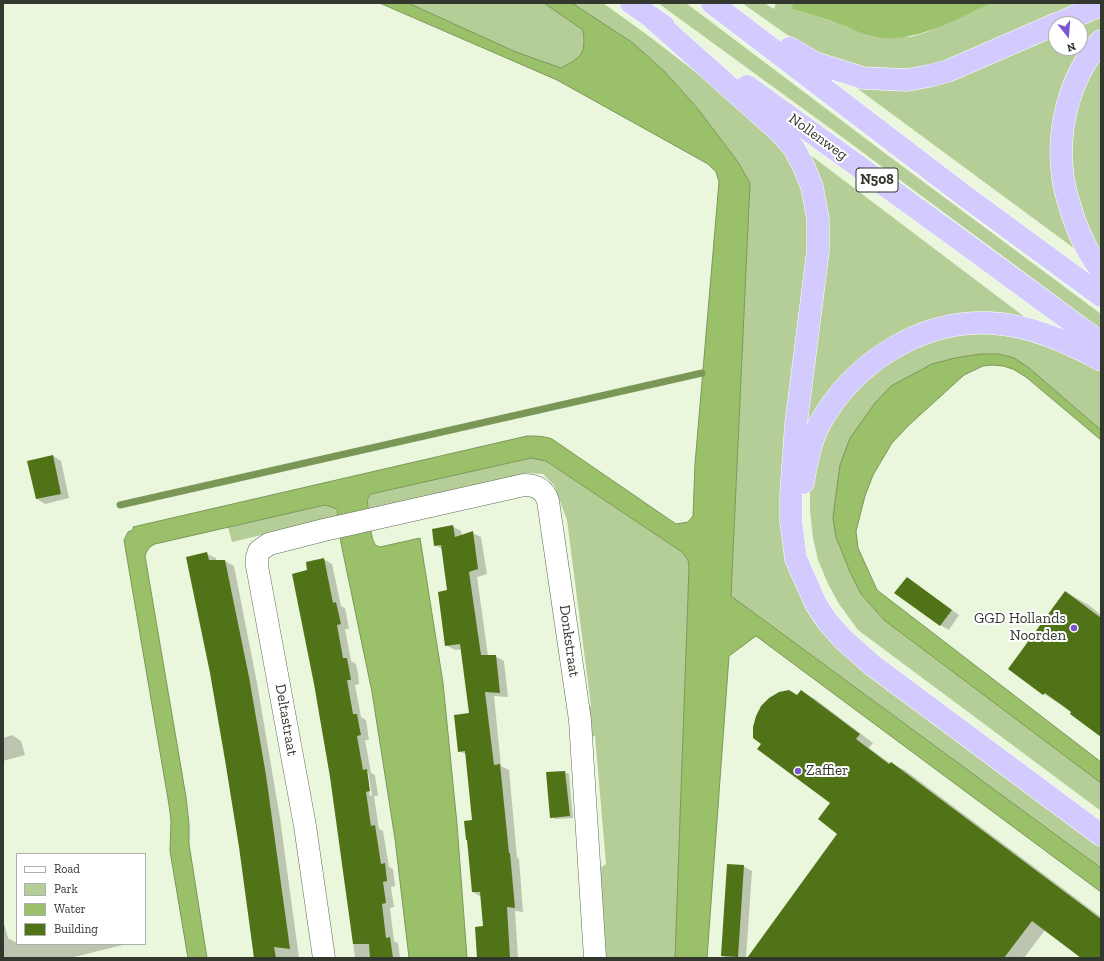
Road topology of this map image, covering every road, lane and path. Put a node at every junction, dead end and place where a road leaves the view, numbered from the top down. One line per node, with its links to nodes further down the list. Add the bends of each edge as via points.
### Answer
1 (631, 3): 6 (highway, Nollenweg / N508)
2 (712, 3): 10 (highway, N508, via 962,194)
3 (716, 3): 7 (highway, via 815,63 863,78 907,80 948,71)
4 (1101, 5): 5 (highway)
5 (1075, 16)
6 (652, 18): 11 (highway, Nollenweg / N508); 15 (highway, via 780,132 794,148 812,187 818,219 818,251 796,424 791,521 796,559 816,604 843,639 871,664)
7 (1048, 27)
8 (1101, 41): 9 (highway, via 1084,66 1071,93 1061,142 1061,159 1062,178 1069,204 1082,239)
9 (1101, 270)
10 (1101, 296)
11 (1101, 343)
12 (1101, 360): 14 (highway, via 1034,330 989,323 937,329 894,347 846,386 818,426 802,488 802,517 804,542 818,583 851,633 880,660)
13 (324, 530): 16 (street, Deltastraat, via 269,544 257,557 305,826); 17 (street, Donkstraat, via 524,485 532,485 545,493 580,720)
14 (1101, 821)
15 (1101, 835)
16 (324, 958)
17 (595, 958)

